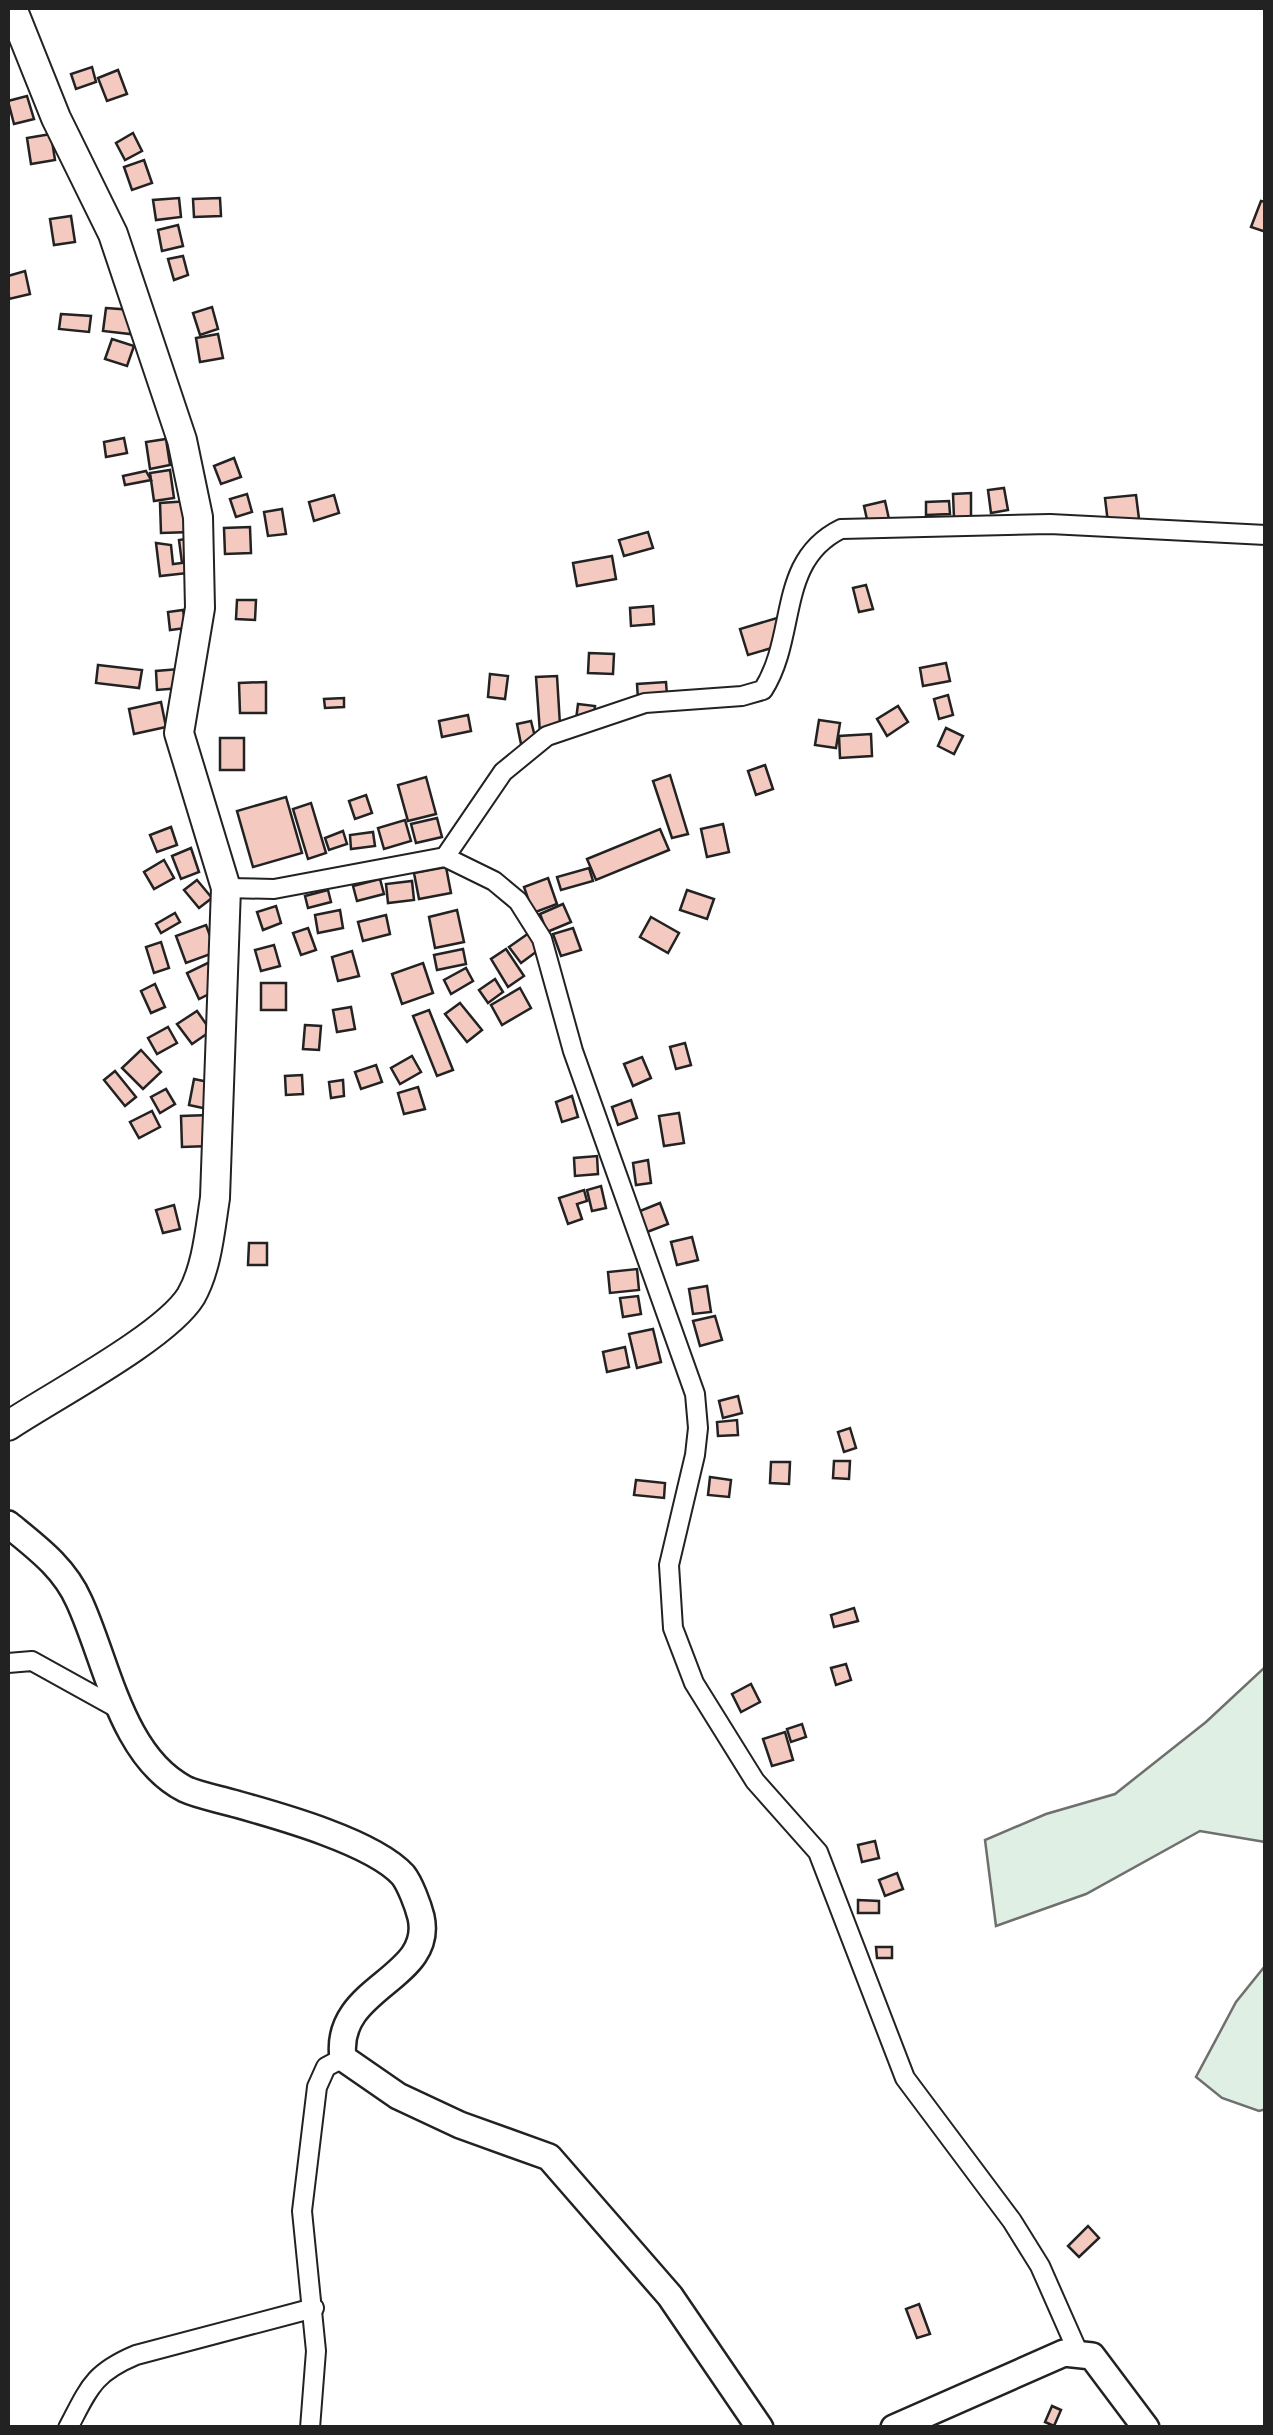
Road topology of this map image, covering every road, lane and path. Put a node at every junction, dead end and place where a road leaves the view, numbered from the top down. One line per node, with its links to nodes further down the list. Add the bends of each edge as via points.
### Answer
1 (12, 8): 4 (main road, via 113,234 182,440 202,563 179,733)
2 (1266, 534): 3 (street, via 1050,524 841,529 816,542 798,570 776,669 763,690 645,703 547,736 502,772)
3 (445, 857): 4 (street, via 274,890); 11 (street, via 518,901 542,939 573,1051 695,1394 695,1456 669,1565 673,1628 694,1683 755,1781 818,1852 905,2078 1012,2220)
4 (226, 888): 5 (main road, via 215,1198 190,1298 138,1343)
5 (8, 1426)
6 (8, 1524): 8 (main road, via 56,1564 71,1588)
7 (8, 1663): 8 (street, via 32,1661)
8 (125, 1712): 9 (main road, via 142,1750 186,1789 315,1830 403,1876 424,1938 414,1958 349,2017 341,2040)
9 (344, 2058): 10 (street, via 326,2067 315,2105 302,2212); 14 (main road, via 398,2096 549,2157 670,2296)
10 (314, 2308): 12 (street, via 108,2366 92,2380); 13 (street)
11 (1078, 2352): 15 (main road); 16 (main road, via 1092,2356)
12 (68, 2428)
13 (310, 2428)
14 (760, 2428)
15 (894, 2428)
16 (1146, 2428)

